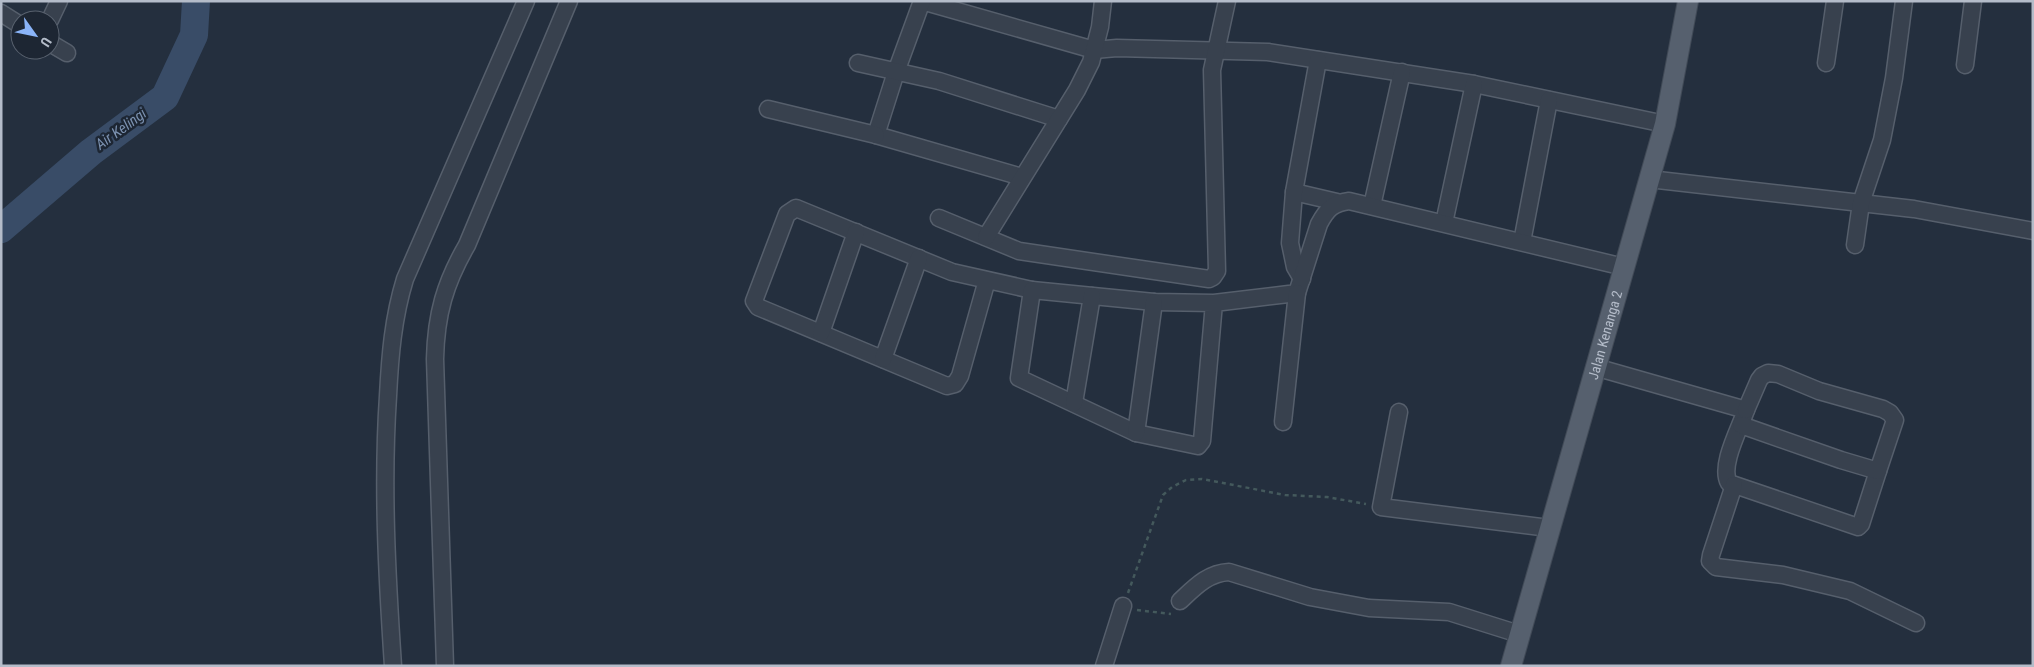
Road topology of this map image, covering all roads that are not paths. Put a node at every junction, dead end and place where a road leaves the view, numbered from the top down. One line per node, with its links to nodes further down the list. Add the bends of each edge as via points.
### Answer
1 (4, 1): 11 (street)
2 (526, 1): 64 (street, via 405,280 394,316 385,456)
3 (568, 1): 65 (street, via 467,245 448,282 435,333)
4 (922, 1): 13 (street); 20 (street)
5 (1103, 1): 13 (street)
6 (1227, 1): 14 (street)
7 (1688, 1): 26 (main road, Jalan Kenanga 2)
8 (1835, 1): 18 (street)
9 (1904, 1): 32 (street, via 1882,140)
10 (1973, 1): 19 (street)
11 (1, 9)
12 (60, 49): 15 (street)
13 (1094, 50): 14 (street); 25 (street, via 1091,62)
14 (1217, 51): 16 (street, via 1268,52); 38 (street, via 1212,70 1217,271 1213,277 1208,279 1019,251)
15 (67, 53)
16 (1318, 60): 21 (street); 30 (street)
17 (858, 63): 20 (street)
18 (1826, 63)
19 (1965, 64)
20 (896, 72): 25 (street, via 939,81); 27 (street)
21 (1402, 72): 22 (street); 33 (street)
22 (1474, 84): 23 (street); 35 (street)
23 (1549, 100): 26 (street); 39 (street)
24 (768, 109): 27 (street)
25 (1059, 119): 28 (street)
26 (1665, 124): 29 (main road, Jalan Kenanga 2)
27 (876, 135): 28 (street)
28 (1022, 177): 38 (street)
29 (1649, 179): 32 (street); 42 (main road, Jalan Kenanga 2)
30 (1294, 192): 31 (street); 44 (street, via 1290,243)
31 (1338, 202): 33 (street); 44 (street, via 1330,207 1319,224)
32 (1861, 203): 37 (street, via 1914,209); 40 (street)
33 (1372, 206): 35 (street)
34 (939, 218): 38 (street)
35 (1444, 224): 39 (street)
36 (856, 232): 41 (street); 49 (street); 49 (street, via 796,208 791,210 755,296 758,307)
37 (2033, 232)
38 (986, 237)
39 (1522, 242): 42 (street)
40 (1855, 245)
41 (919, 258): 43 (street, via 952,272); 50 (street)
42 (1624, 266): 51 (main road, Jalan Kenanga 2)
43 (987, 280): 45 (street); 50 (street, via 956,384 947,386)
44 (1300, 286): 48 (street); 55 (street)
45 (1032, 290): 46 (street); 52 (street, via 1019,378)
46 (1092, 296): 47 (street); 52 (street)
47 (1154, 302): 48 (street); 56 (street)
48 (1214, 303): 56 (street, via 1201,444)
49 (821, 333): 50 (street)
50 (883, 359)
51 (1595, 367): 54 (street); 59 (main road, Jalan Kenanga 2)
52 (1074, 402): 56 (street)
53 (1399, 412): 59 (street, via 1381,507)
54 (1744, 418): 57 (street, via 1841,460); 57 (street, via 1759,380 1768,373 1883,409 1895,420); 58 (street, via 1725,473 1729,483)
55 (1283, 422)
56 (1136, 433)
57 (1878, 471): 58 (street, via 1858,527)
58 (1734, 485): 62 (street, via 1711,556 1712,564 1850,591)
59 (1549, 528): 63 (main road, Jalan Kenanga 2)
60 (1180, 601): 63 (street, via 1204,580 1230,572 1310,597 1369,608 1449,612)
61 (1123, 606): 66 (street)
62 (1916, 623)
63 (1519, 634): 67 (main road, Jalan Kenanga 2)
64 (393, 666)
65 (445, 666)
66 (1104, 666)
67 (1511, 666)

